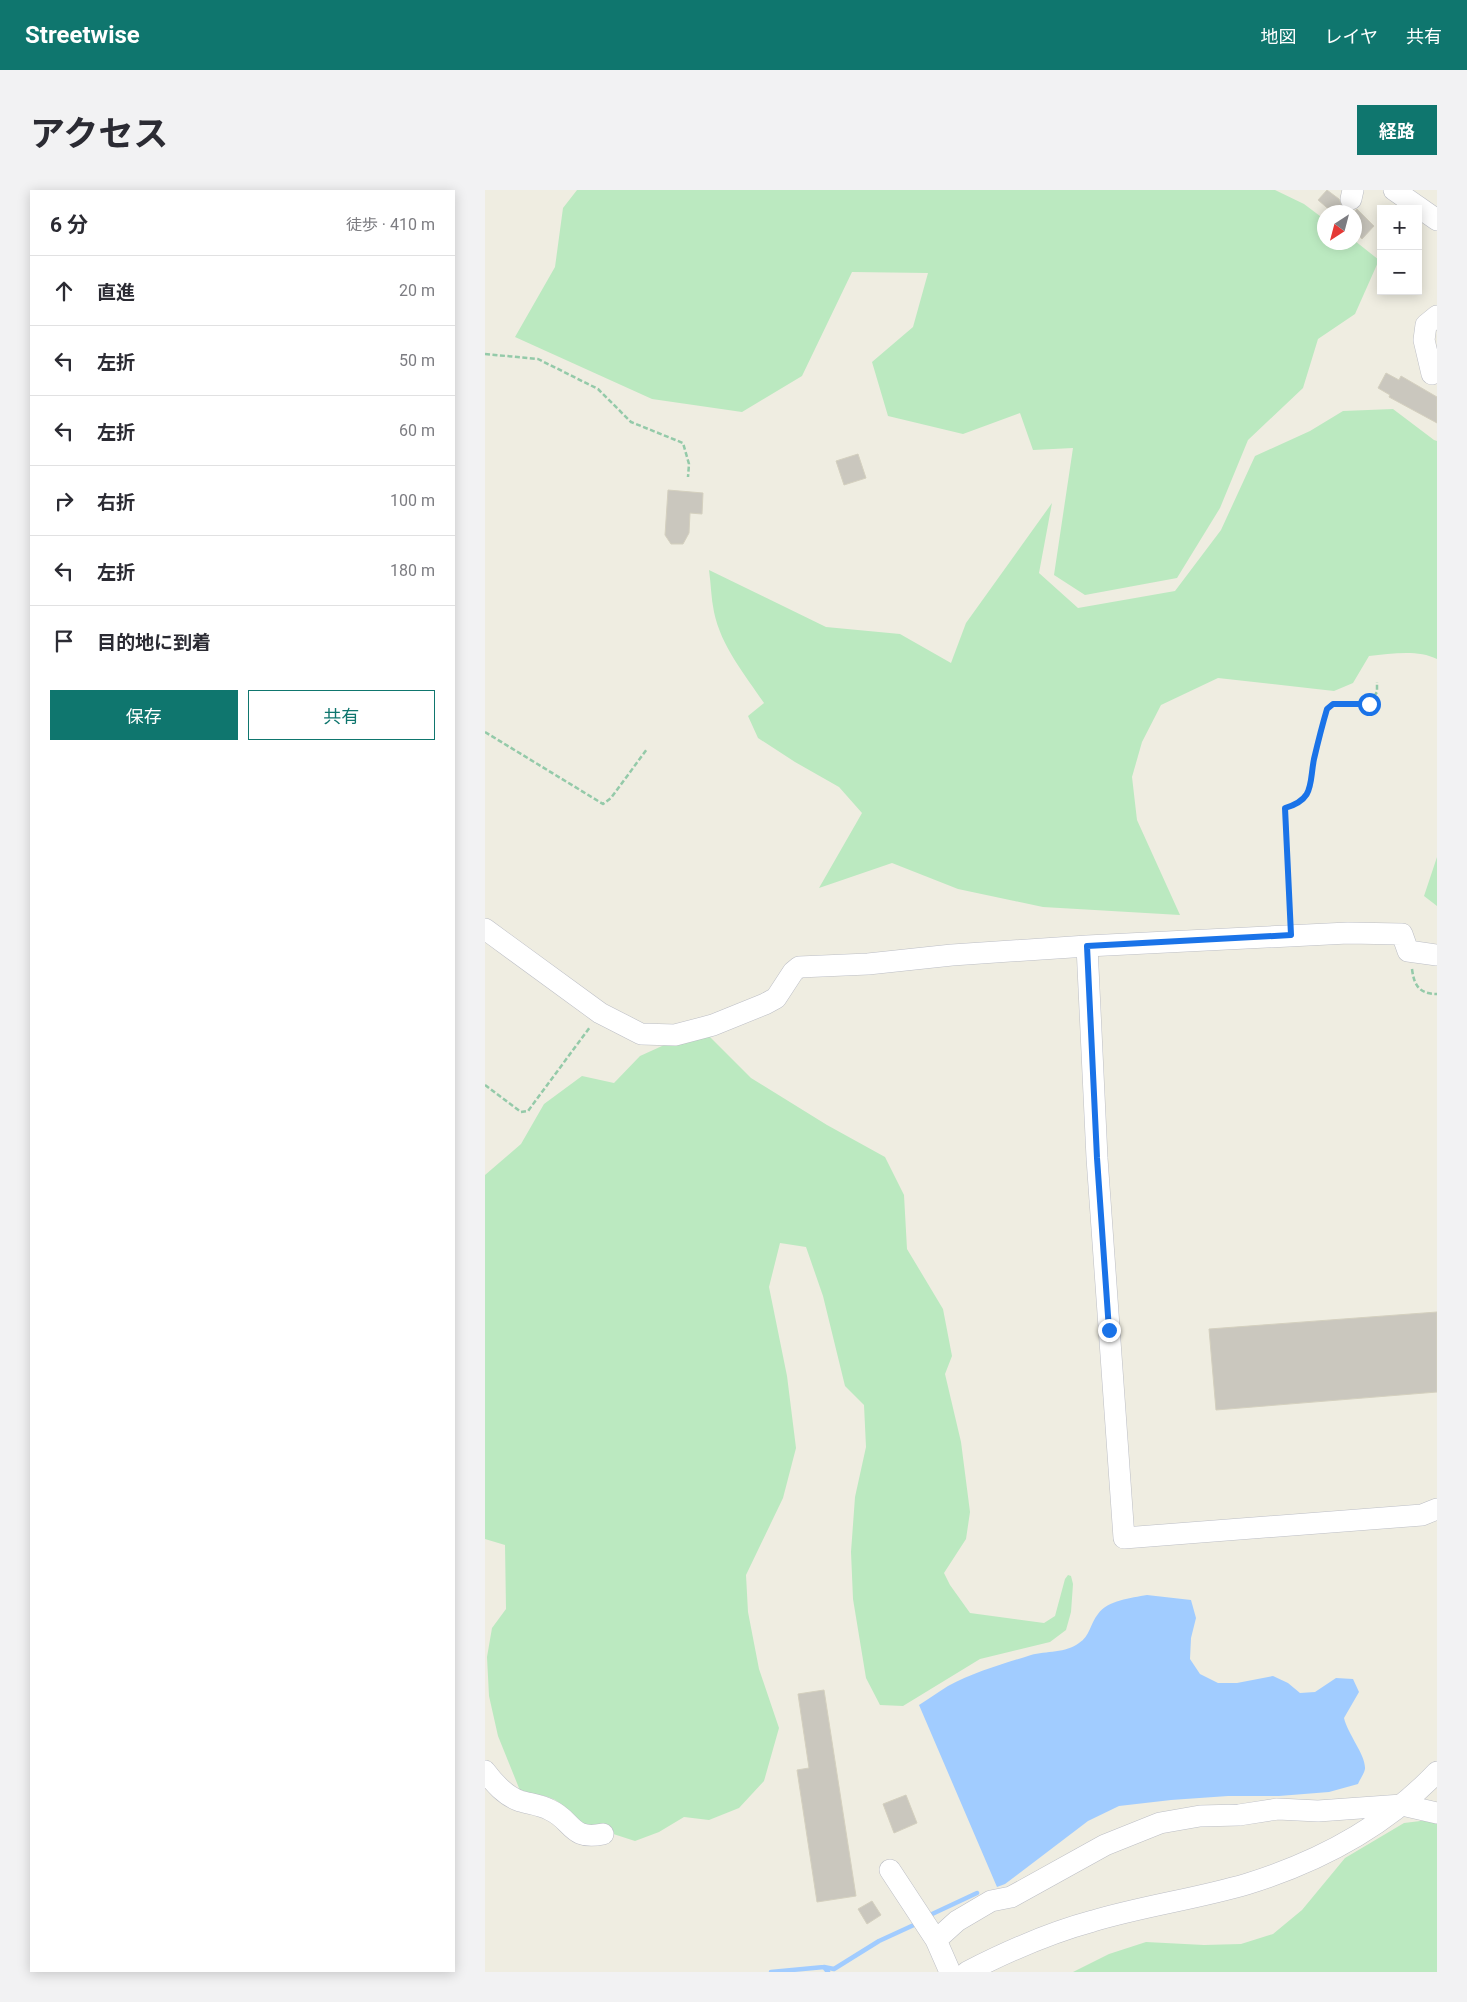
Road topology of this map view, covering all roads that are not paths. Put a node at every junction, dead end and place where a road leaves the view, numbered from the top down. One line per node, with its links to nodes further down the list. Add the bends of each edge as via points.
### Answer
1 (1394, 190): 2 (street)
2 (1437, 220)
3 (1437, 316): 4 (street, via 1426,325 1424,340)
4 (1432, 374)
5 (485, 929): 6 (street, via 600,1013 641,1034 675,1035 713,1024 776,998 799,967)
6 (1087, 946): 7 (street, via 1291,935 1402,934 1408,951); 8 (street, via 1097,1158 1124,1538 1421,1514)
7 (1437, 955)
8 (1437, 1509)
9 (485, 1771): 13 (street, via 507,1794 518,1800 549,1809 570,1827 589,1837)
10 (1437, 1772): 11 (street)
11 (1402, 1805): 12 (street); 15 (street, via 1318,1811 1278,1809 1160,1823 1105,1846 1011,1897 991,1901 957,1922); 17 (street, via 1351,1840 1284,1871 1246,1884 1093,1920 1025,1943)
12 (1437, 1813)
13 (603, 1834)
14 (890, 1870): 15 (street)
15 (936, 1940): 16 (street)
16 (950, 1972)
17 (967, 1972)

